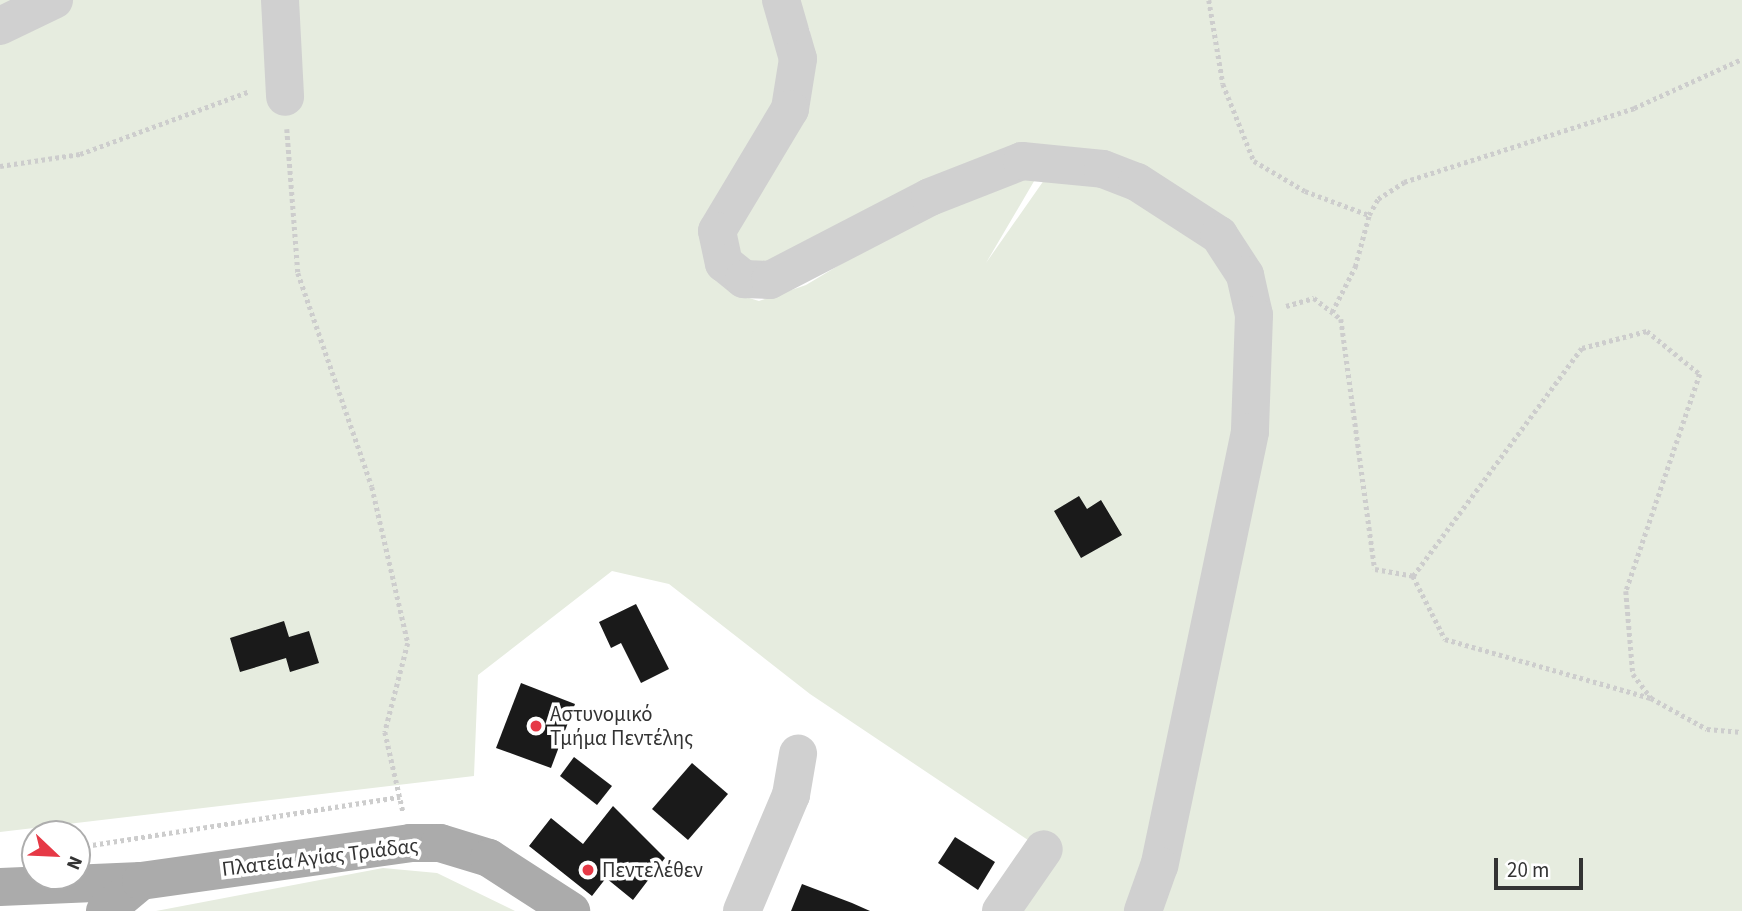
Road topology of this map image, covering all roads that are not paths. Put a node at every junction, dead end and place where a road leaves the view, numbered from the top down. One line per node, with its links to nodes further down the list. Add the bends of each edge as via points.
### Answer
1 (54, 0): 4 (street)
2 (281, 0): 5 (street)
3 (781, 0): 14 (street, via 797,40 797,73 790,109 718,231 729,271 744,279 770,281 993,167 1022,161 1072,165 1137,182 1219,235 1245,275 1254,315 1250,432 1159,866)
4 (0, 26)
5 (284, 88)
6 (798, 754): 12 (street, via 791,795)
7 (1044, 849): 13 (street)
8 (141, 881): 9 (main road, Πλατεία Αγίας Τριάδας); 10 (main road); 11 (main road, Πλατεία Αγίας Τριάδας, via 440,843 489,858)
9 (0, 887)
10 (105, 911)
11 (572, 911)
12 (742, 911)
13 (1001, 911)
14 (1143, 911)

